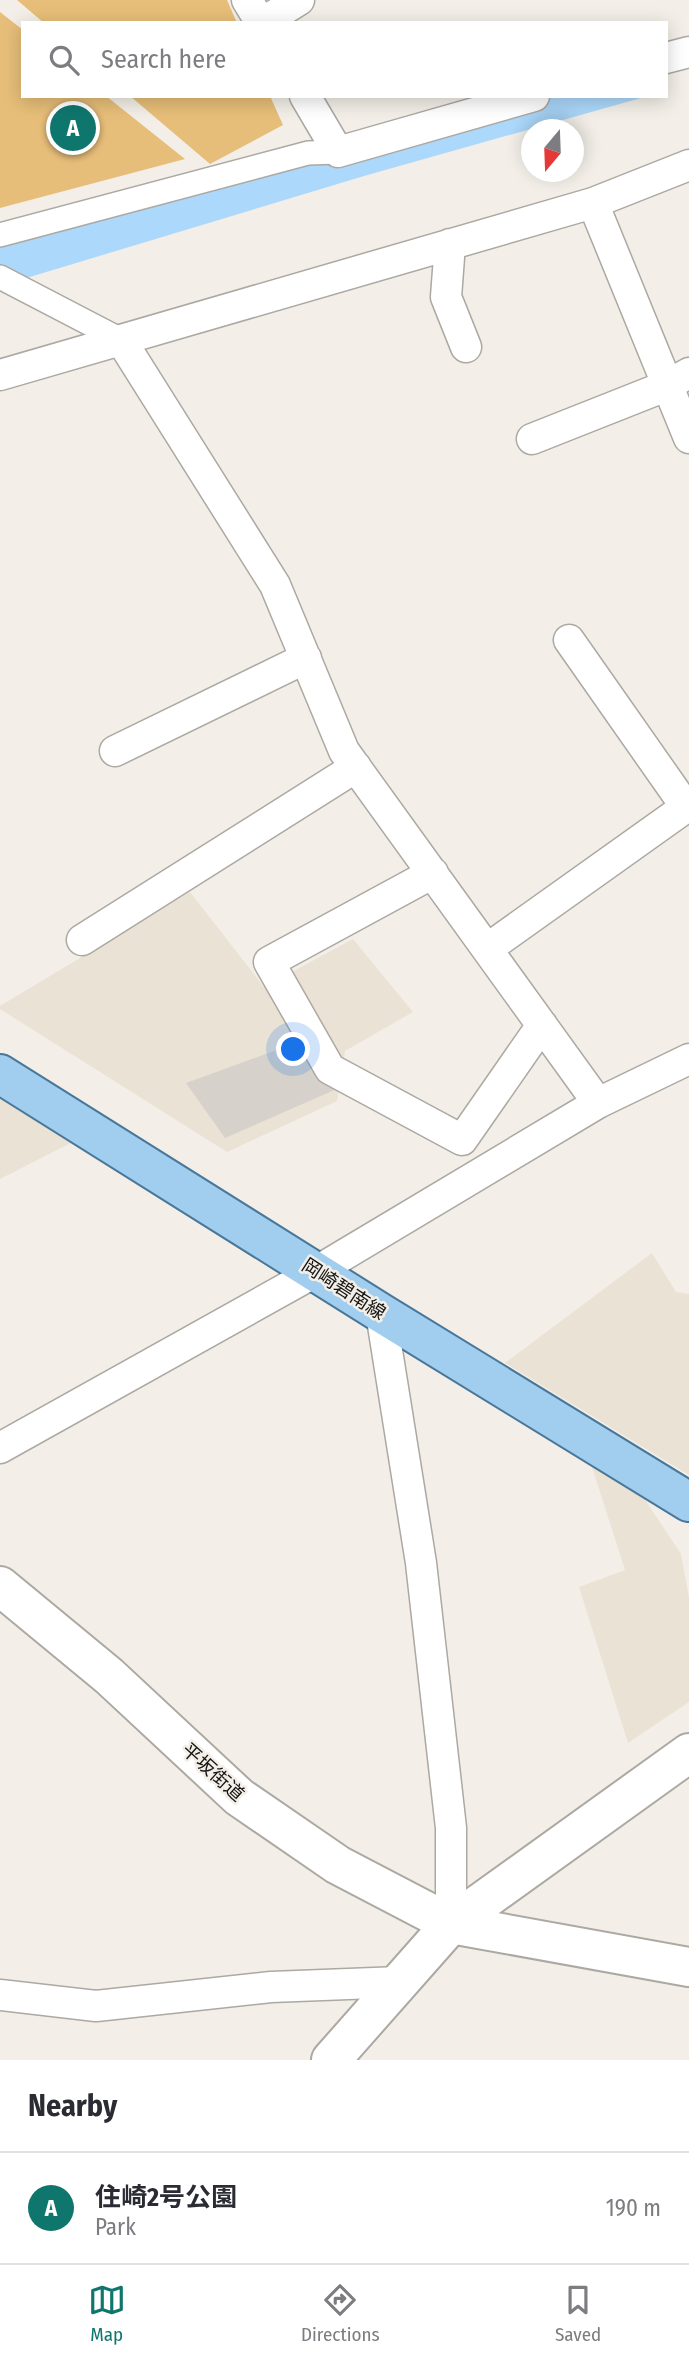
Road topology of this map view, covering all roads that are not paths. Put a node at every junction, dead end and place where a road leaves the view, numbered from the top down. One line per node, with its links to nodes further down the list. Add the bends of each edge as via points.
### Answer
1 (247, 0): 3 (street)
2 (299, 0): 4 (street)
3 (260, 21)
4 (264, 21)
5 (689, 52): 6 (street)
6 (668, 57)
7 (306, 98): 9 (street)
8 (527, 98): 9 (street)
9 (338, 152): 12 (street, via 308,153)
10 (689, 165): 11 (street)
11 (593, 203): 13 (street); 18 (street)
12 (0, 235)
13 (450, 244): 15 (street); 16 (street, via 446,297)
14 (8, 281): 15 (street)
15 (121, 340): 17 (street); 22 (street, via 275,585)
16 (466, 347)
17 (0, 375)
18 (678, 379): 19 (street); 20 (street)
19 (689, 438)
20 (532, 439)
21 (569, 640): 25 (street)
22 (306, 657): 23 (street); 24 (street, via 344,751)
23 (115, 751)
24 (356, 767): 26 (street); 27 (street)
25 (687, 806): 28 (street)
26 (433, 873): 28 (street); 33 (street, via 269,962 330,1069)
27 (82, 940)
28 (487, 949): 29 (street)
29 (542, 1024): 32 (street); 33 (street)
30 (689, 1059): 32 (street)
31 (0, 1074): 35 (main road, 岡崎碧南線)
32 (598, 1103): 34 (street)
33 (462, 1140): 34 (street)
34 (461, 1185): 35 (street)
35 (317, 1271): 36 (main road, 岡崎碧南線); 37 (street)
36 (381, 1313): 38 (main road, 岡崎碧南線); 41 (street, via 421,1563 451,1828)
37 (0, 1448)
38 (689, 1502)
39 (0, 1586): 41 (street, 平坂街道, via 109,1676 239,1797 338,1865)
40 (689, 1754): 41 (street)
41 (451, 1924): 42 (street, 平坂街道); 43 (street)
42 (689, 1967)
43 (400, 1982): 44 (street, via 271,1987 96,2006); 45 (street)
44 (0, 1995)
45 (331, 2060)

